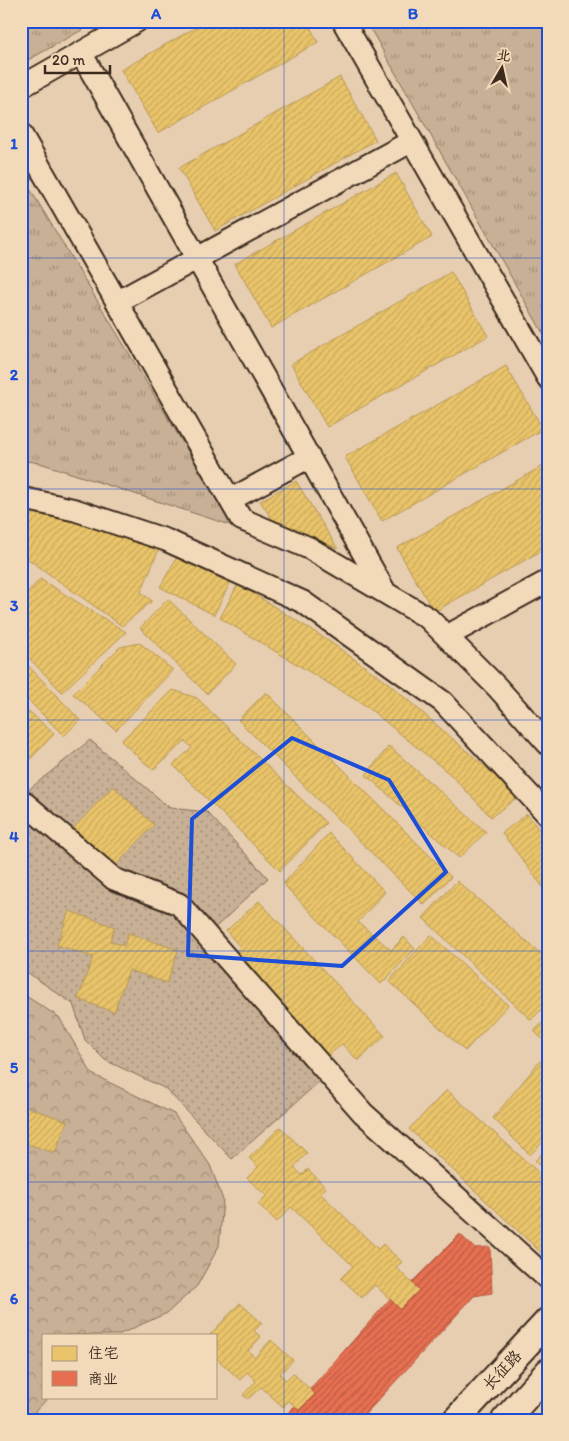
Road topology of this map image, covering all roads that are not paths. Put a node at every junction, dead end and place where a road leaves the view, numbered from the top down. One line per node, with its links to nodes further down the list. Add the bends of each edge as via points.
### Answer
1 (137, 21): 3 (street)
2 (343, 21): 6 (street)
3 (81, 53): 4 (street); 7 (street)
4 (21, 87)
5 (21, 134): 8 (street)
6 (412, 140): 7 (street); 9 (street)
7 (197, 258): 8 (street); 10 (street)
8 (117, 302): 12 (street)
9 (548, 378)
10 (309, 457): 12 (street); 14 (street)
11 (21, 498): 18 (street, via 75,510 166,540 303,602 443,702)
12 (230, 500): 14 (street, via 241,519 309,548)
13 (548, 581): 15 (street)
14 (384, 590): 15 (street, via 428,618)
15 (446, 636): 16 (street)
16 (548, 744)
17 (21, 800): 19 (street, via 114,879 179,904 363,1113)
18 (548, 816)
19 (548, 1279)
20 (548, 1321): 22 (main road, 长征路)
21 (548, 1372): 23 (main road)
22 (456, 1420)
23 (505, 1420)

